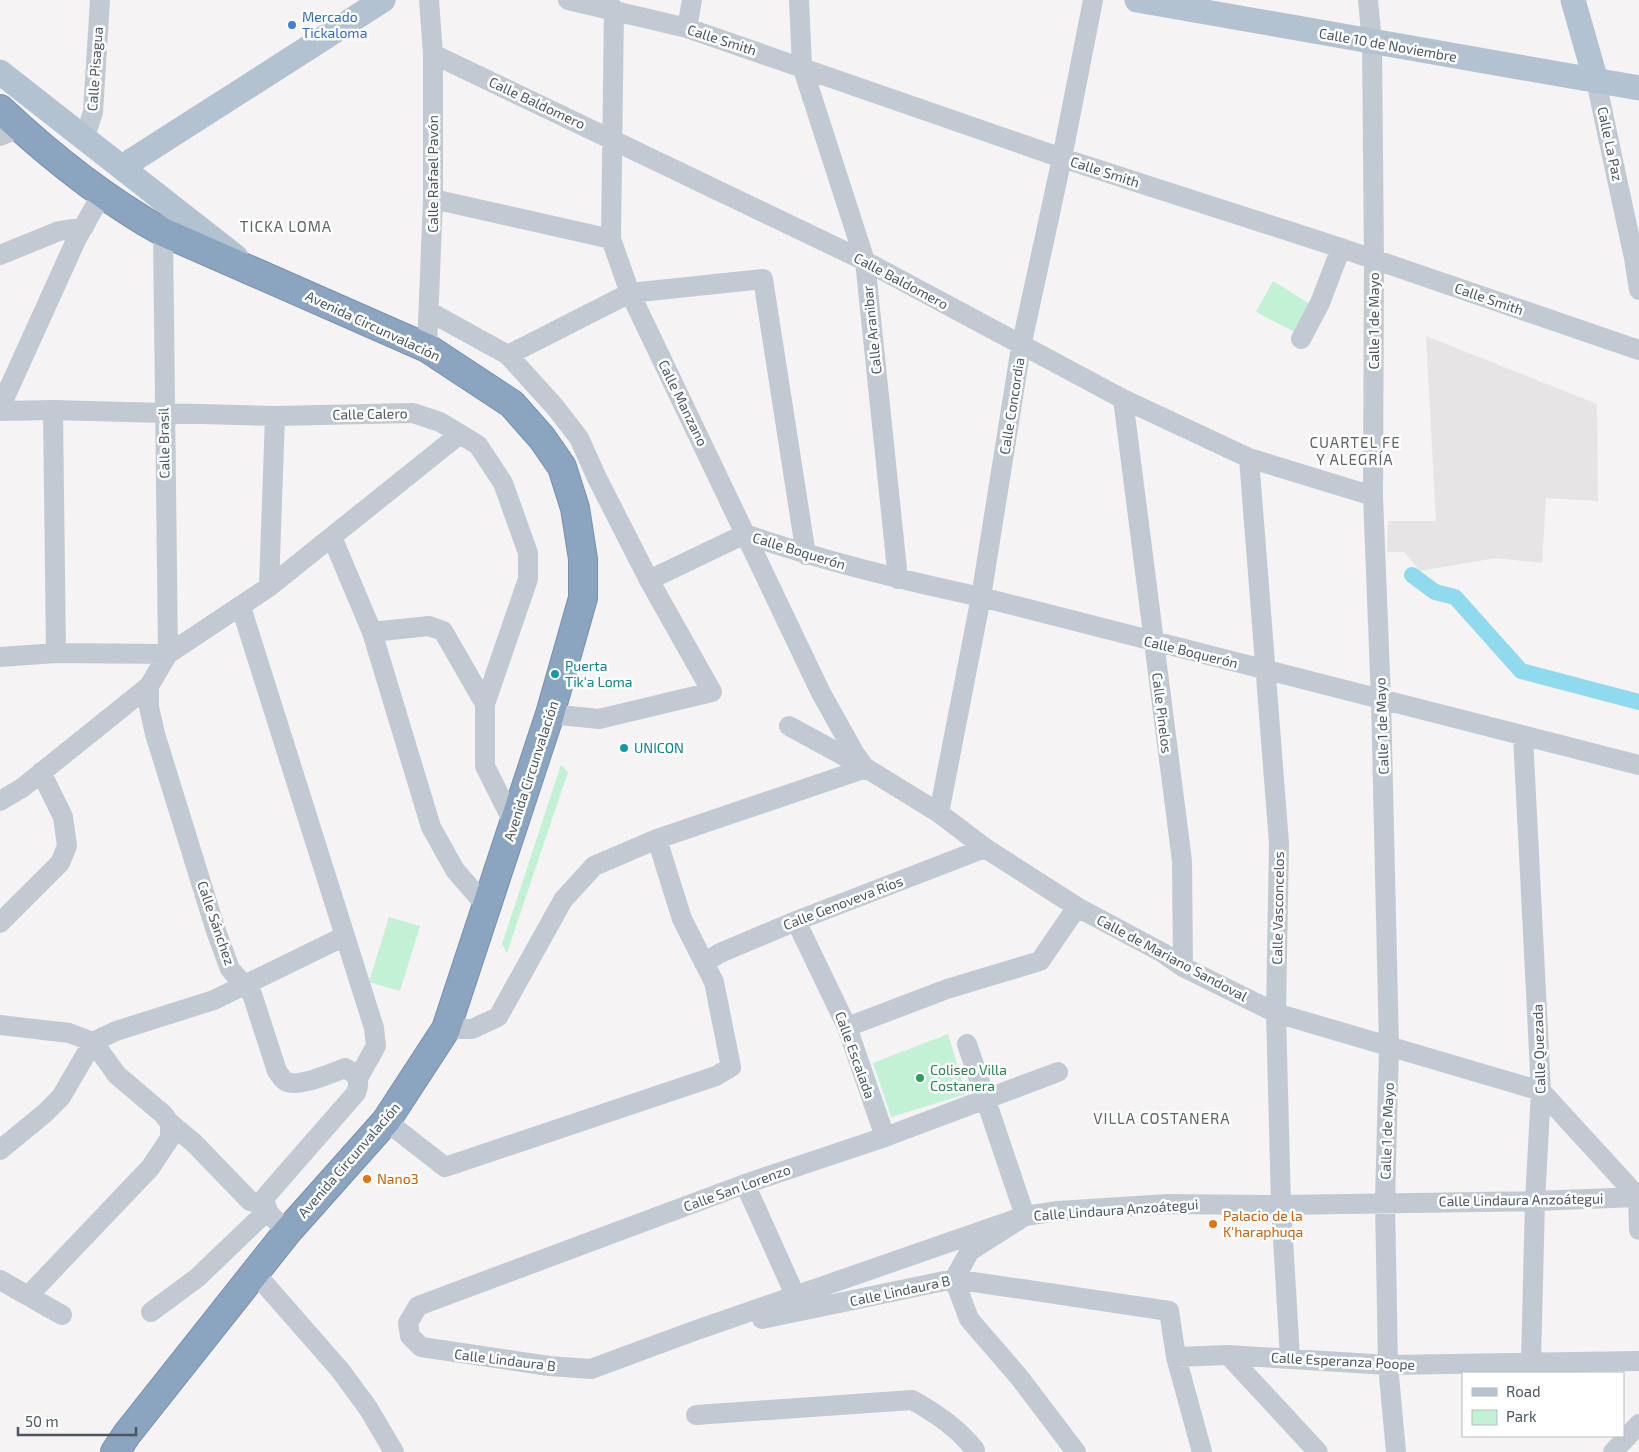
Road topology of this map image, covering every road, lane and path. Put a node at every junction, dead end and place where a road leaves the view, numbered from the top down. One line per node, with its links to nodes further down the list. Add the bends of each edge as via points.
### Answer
1 (100, 0): 22 (street, Calle Pisagua, via 93,112)
2 (383, 0): 25 (main road)
3 (429, 0): 15 (street, Calle Rafael Pavón)
4 (568, 0): 12 (street, Calle Smith)
5 (692, 0): 13 (street)
6 (799, 0): 16 (street, Calle Aranibar)
7 (1093, 0): 24 (street, Calle Concordia)
8 (1137, 0): 14 (main road, Calle 10 de Noviembre)
9 (1368, 0): 14 (street, Calle 1 de Mayo)
10 (1573, 0): 18 (main road, Calle La Paz)
11 (640, 8): 12 (street, Calle Smith); 13 (street, Calle Smith)
12 (614, 9): 23 (street, Calle Manzano)
13 (687, 28): 16 (street, Calle Smith)
14 (1372, 43): 18 (main road, Calle 10 de Noviembre); 33 (street, Calle 1 de Mayo)
15 (433, 54): 23 (street, Calle Baldomero); 27 (street, Calle Rafael Pavón)
16 (802, 66): 24 (street, Calle Smith); 34 (street, Calle Aranibar)
17 (0, 72): 22 (main road)
18 (1596, 81): 19 (main road, Calle 10 de Noviembre); 36 (street, Calle La Paz)
19 (1639, 88)
20 (0, 109): 21 (highway, Avenida Circunvalación)
21 (10, 132): 26 (highway, Avenida Circunvalación)
22 (85, 137): 25 (main road)
23 (613, 139): 30 (street, Calle Manzano); 34 (street, Calle Baldomero)
24 (1062, 158): 31 (street, Calle Smith); 40 (street, Calle Concordia)
25 (122, 167): 35 (main road)
26 (102, 194): 28 (street); 29 (highway, Avenida Circunvalación)
27 (433, 199): 30 (street); 38 (street, Calle Rafael Pavón)
28 (84, 227): 32 (street, via 59,231); 45 (street)
29 (163, 232): 35 (highway, Avenida Circunvalación); 47 (street, Calle Brasil)
30 (612, 239): 37 (street, Calle Manzano)
31 (1341, 248): 33 (street, Calle Smith); 39 (street, via 1320,304)
32 (0, 255)
33 (1374, 259): 42 (street, Calle Smith); 51 (street, Calle 1 de Mayo)
34 (865, 261): 40 (street, Calle Baldomero); 56 (street, Calle Aranibar)
35 (255, 272): 41 (highway, Avenida Circunvalación)
36 (1639, 290)
37 (630, 293): 43 (street); 52 (street, Calle Manzano); 54 (street, via 764,279)
38 (430, 312): 41 (street, Calle Rafael Pavón); 43 (street)
39 (1301, 339)
40 (1021, 346): 44 (street, Calle Baldomero); 58 (street, Calle Concordia)
41 (427, 348): 69 (highway, Avenida Circunvalación, via 512,404 562,467 575,508 583,559 583,598)
42 (1639, 350)
43 (508, 355): 55 (street, via 580,438)
44 (1123, 399): 50 (street, Calle Baldomero); 61 (street, Calle Pinelos)
45 (0, 410): 46 (street, Calle Calero)
46 (53, 410): 47 (street, Calle Calero); 62 (street)
47 (164, 414): 48 (street, Calle Calero); 63 (street, Calle Brasil)
48 (275, 416): 49 (street, Calle Calero, via 413,413 440,422); 57 (street)
49 (460, 434): 53 (street); 68 (street, Calle Calero, via 478,445 503,483 528,553 528,579)
50 (1249, 458): 51 (street, Calle Baldomero); 65 (street, Calle Vasconcelos)
51 (1373, 496): 67 (street, Calle 1 de Mayo)
52 (745, 534): 54 (street, Calle Boquerón); 55 (street); 73 (street, Calle Manzano, via 821,693)
53 (332, 536): 57 (street); 60 (street)
54 (806, 555): 56 (street, Calle Boquerón)
55 (649, 580): 69 (street, via 712,692 599,719)
56 (898, 580): 58 (street, Calle Boquerón)
57 (269, 587): 59 (street)
58 (981, 597): 61 (street, Calle Boquerón); 76 (street, Calle Concordia)
59 (241, 607): 63 (street); 84 (street)
60 (372, 632): 68 (street, via 429,626 443,631); 80 (street, via 431,827 455,870)
61 (1153, 643): 65 (street, Calle Boquerón); 86 (street, Calle Pinelos, via 1182,862)
62 (56, 653): 63 (street); 64 (street)
63 (168, 654): 66 (street)
64 (0, 657)
65 (1264, 670): 67 (street, Calle Boquerón); 88 (street, Calle Vasconcelos, via 1279,844)
66 (149, 686): 74 (street); 87 (street, Calle Sánchez, via 149,707 155,734 216,932 230,968)
67 (1381, 700): 71 (street, Calle Boquerón); 94 (street, Calle 1 de Mayo)
68 (485, 704): 77 (street, Calle Calero, via 485,766)
69 (550, 714): 77 (highway, Avenida Circunvalación)
70 (789, 726): 73 (street, Calle de Mariano Sandoval)
71 (1523, 736): 72 (street, Calle Boquerón); 97 (street, Calle Quezada)
72 (1639, 765)
73 (866, 768): 76 (street, Calle de Mariano Sandoval); 78 (street)
74 (41, 772): 75 (street); 83 (street, via 63,817 67,846 60,863)
75 (0, 801)
76 (938, 814): 79 (street, Calle de Mariano Sandoval)
77 (514, 824): 80 (highway, Avenida Circunvalación)
78 (657, 839): 85 (street, via 682,919); 91 (street, via 594,866 563,900 498,1017 472,1030)
79 (985, 848): 81 (street, Calle de Mariano Sandoval); 82 (street, Calle Genoveva Ríos)
80 (487, 907): 91 (highway, Avenida Circunvalación)
81 (1077, 907): 86 (street, Calle de Mariano Sandoval); 90 (street, via 1040,961 947,989)
82 (796, 921): 85 (street, Calle Genoveva Ríos); 90 (street, Calle Escalada)
83 (0, 923)
84 (345, 936): 87 (street); 96 (street, via 374,1028 376,1046)
85 (704, 963): 99 (street, via 714,982 731,1066 716,1076 445,1167)
86 (1183, 967): 88 (street, Calle de Mariano Sandoval)
87 (244, 986): 92 (street, via 214,1000 116,1031); 96 (street, Calle Sánchez, via 252,994 277,1071 283,1080 298,1084 345,1068)
88 (1276, 1013): 94 (street, Calle de Mariano Sandoval); 107 (street, Calle Vasconcelos)
89 (0, 1025): 92 (street, via 69,1032)
90 (847, 1026): 101 (street, Calle Escalada)
91 (446, 1029): 99 (highway, Avenida Circunvalación)
92 (93, 1042): 100 (street, via 117,1075); 102 (street, via 61,1097)
93 (967, 1044): 98 (street)
94 (1389, 1047): 97 (street, Calle de Mariano Sandoval); 105 (street, Calle 1 de Mayo)
95 (1058, 1072): 98 (street, Calle San Lorenzo)
96 (358, 1078): 108 (street, via 360,1084 356,1093 266,1196)
97 (1541, 1091): 104 (street); 106 (street, Calle Quezada)
98 (986, 1098): 101 (street, Calle San Lorenzo); 109 (street)
99 (386, 1121): 111 (highway, Avenida Circunvalación)
100 (170, 1123): 108 (street, via 250,1201); 115 (street, via 170,1138 150,1168)
101 (885, 1136): 103 (street, Calle San Lorenzo)
102 (0, 1150)
103 (745, 1184): 116 (street); 117 (street, Calle San Lorenzo)
104 (1638, 1198): 106 (street, Calle Lindaura Anzoátegui); 110 (street)
105 (1385, 1202): 106 (street, Calle Lindaura Anzoátegui); 107 (street, Calle Lindaura Anzoátegui); 126 (street, Calle 1 de Mayo)
106 (1535, 1202): 125 (street, Calle Quezada)
107 (1281, 1205): 109 (street, Calle Lindaura Anzoátegui, via 1168,1204); 123 (street, Calle Vasconcelos)
108 (265, 1207): 111 (street); 118 (street, via 197,1278)
109 (1025, 1216): 113 (street, Calle Lindaura Anzoátegui, via 970,1251); 116 (street, Calle Lindaura B)
110 (1639, 1230)
111 (288, 1231): 112 (highway, Avenida Circunvalación)
112 (256, 1274): 131 (highway, Avenida Circunvalación); 132 (street, via 340,1370)
113 (954, 1279): 120 (street, Calle Lindaura B); 122 (street, Calle Lindaura B, via 1168,1311); 133 (street, via 969,1319 1019,1377)
114 (0, 1280): 115 (street)
115 (28, 1296): 119 (street)
116 (796, 1296): 120 (street, Calle Lindaura B)
117 (418, 1306): 120 (street, Calle Lindaura B, via 408,1323 410,1336 421,1348 549,1366 591,1369)
118 (151, 1312)
119 (62, 1316)
120 (691, 1332)
121 (1228, 1355): 122 (street, Calle Esperanza Poope); 123 (street, Calle Esperanza Poope); 129 (street)
122 (1176, 1357): 134 (street)
123 (1290, 1358): 126 (street, Calle Esperanza Poope)
124 (1639, 1361): 125 (street, Calle Esperanza Poope)
125 (1531, 1362): 126 (street, Calle Esperanza Poope)
126 (1388, 1365): 135 (street, Calle 1 de Mayo)
127 (696, 1416): 130 (street, via 912,1400 938,1415 965,1437)
128 (1639, 1424): 136 (street)
129 (1307, 1448)
130 (969, 1451)
131 (115, 1452)
132 (394, 1452)
133 (1076, 1452)
134 (1202, 1452)
135 (1396, 1452)
136 (1616, 1452)

